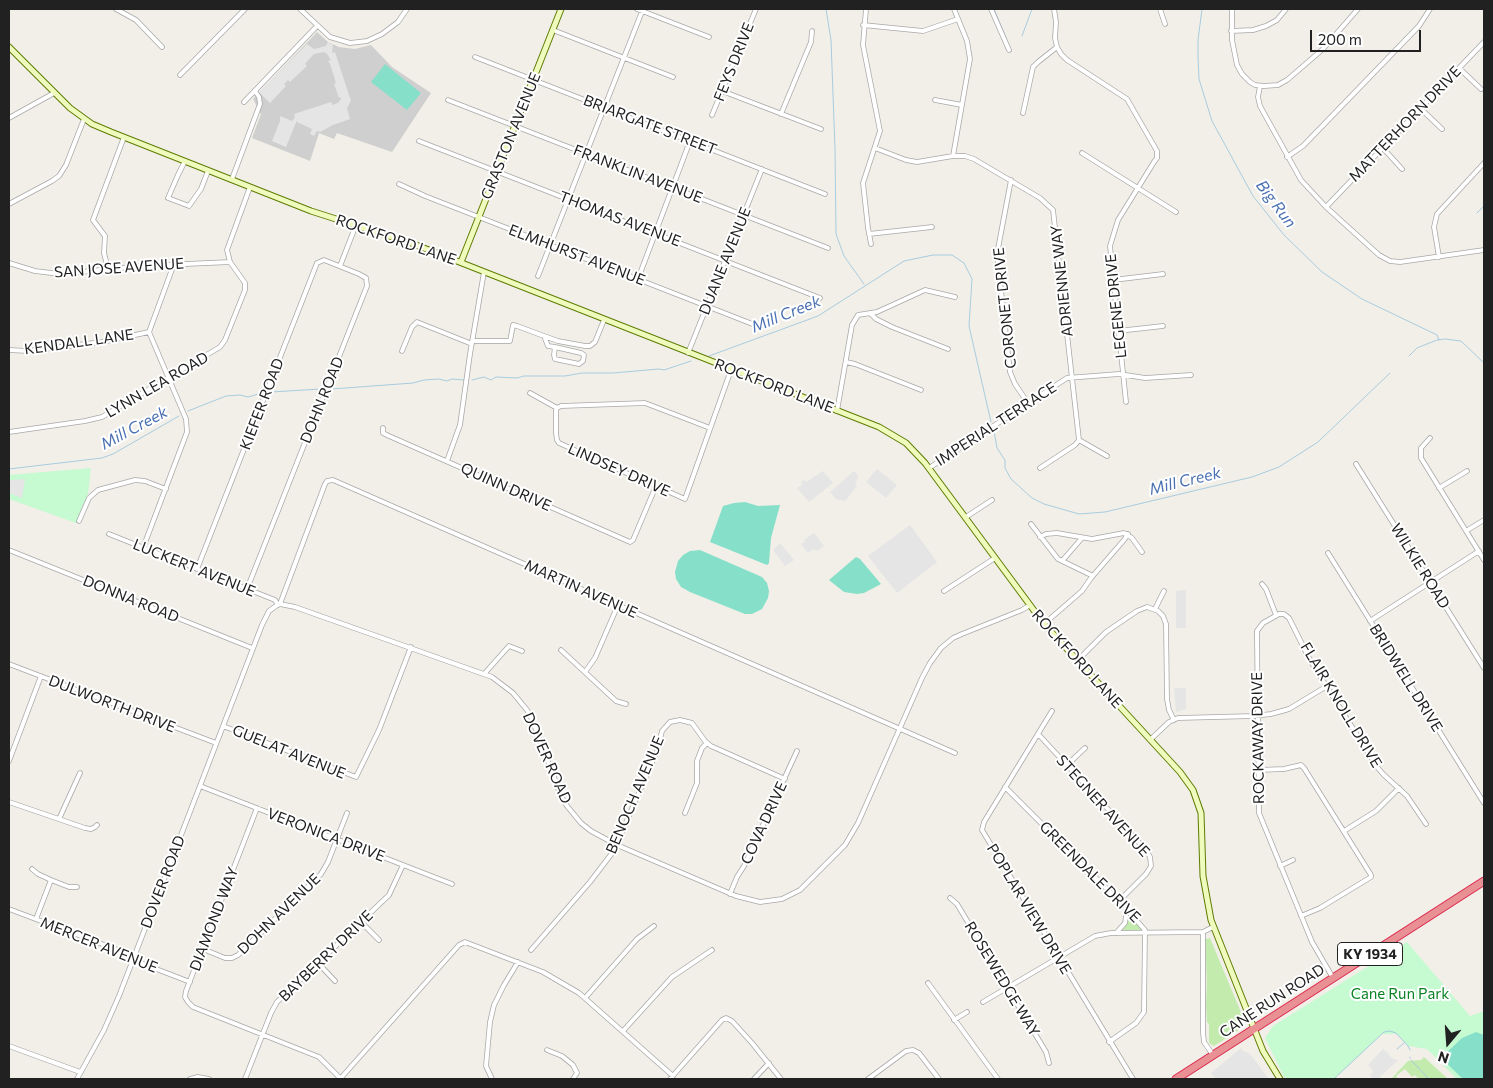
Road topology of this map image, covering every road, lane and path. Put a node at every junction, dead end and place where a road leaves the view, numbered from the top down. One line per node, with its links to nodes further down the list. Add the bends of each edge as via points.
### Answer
1 (116, 9): 27 (street, via 136,20)
2 (245, 9): 33 (street)
3 (300, 9): 20 (street)
4 (407, 9): 20 (street, via 390,30 361,42 334,40)
5 (561, 9): 21 (main road, GRASTON AVENUE)
6 (641, 9): 24 (street); 31 (street)
7 (756, 9): 39 (street, FEYS DRIVE)
8 (866, 9): 18 (street)
9 (954, 9): 17 (street)
10 (991, 9): 29 (street)
11 (1054, 9): 28 (street)
12 (1160, 9): 19 (street)
13 (1232, 9): 23 (street)
14 (1286, 9): 23 (street, via 1277,20 1266,26)
15 (1358, 9): 36 (street, via 1323,49 1287,80 1278,85)
16 (1430, 9): 63 (street, via 1419,26)
17 (958, 19): 18 (street, via 923,31); 44 (street, via 970,55)
18 (864, 24): 59 (street, via 863,45 880,131)
19 (1165, 24)
20 (317, 26): 38 (street)
21 (553, 30): 31 (street); 35 (main road, GRASTON AVENUE)
22 (812, 31): 48 (street, via 811,42)
23 (1231, 31): 36 (street, via 1239,69 1250,82)
24 (709, 37)
25 (1484, 42): 32 (street, MATTERHORN DRIVE)
26 (9, 47): 40 (main road, ROCKFORD LANE)
27 (162, 47)
28 (1057, 47): 47 (street, via 1033,67); 75 (street, LEGENE DRIVE, via 1067,60 1122,95 1132,106 1157,154)
29 (1009, 50)
30 (474, 57): 35 (street, BRIARGATE STREET)
31 (623, 58): 34 (street); 45 (street)
32 (1459, 68): 37 (street); 46 (street, MATTERHORN DRIVE)
33 (180, 75)
34 (673, 77)
35 (533, 80): 45 (street, BRIARGATE STREET); 52 (main road, GRASTON AVENUE)
36 (1260, 86): 63 (street, via 1260,106)
37 (1481, 89)
38 (255, 91): 43 (street); 70 (street, via 260,104)
39 (722, 91): 48 (street); 49 (street, FEYS DRIVE)
40 (54, 93): 50 (street); 51 (main road, ROCKFORD LANE)
41 (448, 100): 52 (street, FRANKLIN AVENUE)
42 (936, 100): 44 (street)
43 (244, 102)
44 (962, 105): 62 (street)
45 (604, 108): 57 (street, BRIARGATE STREET); 60 (street)
46 (1420, 108): 54 (street); 58 (street, MATTERHORN DRIVE)
47 (1023, 113)
48 (781, 114): 53 (street)
49 (712, 115)
50 (9, 118)
51 (84, 119): 55 (main road, ROCKFORD LANE); 78 (street, via 59,176)
52 (515, 125): 60 (street, FRANKLIN AVENUE); 69 (main road, GRASTON AVENUE)
53 (821, 129)
54 (1442, 129)
55 (124, 138): 64 (main road, ROCKFORD LANE); 98 (street, via 93,220 105,236 104,253)
56 (419, 140): 69 (street, THOMAS AVENUE)
57 (690, 141): 66 (street, BRIARGATE STREET); 74 (street)
58 (1382, 147): 67 (street); 79 (street, MATTERHORN DRIVE)
59 (875, 148): 62 (street, ADRIENNE WAY, via 917,162); 86 (street, via 863,183)
60 (586, 153): 74 (street, FRANKLIN AVENUE); 77 (street)
61 (1082, 153): 75 (street)
62 (953, 156): 71 (street, ADRIENNE WAY, via 974,159)
63 (1288, 157): 79 (street, via 1302,180)
64 (185, 161): 68 (main road, ROCKFORD LANE); 68 (street, via 168,198 189,206 201,189)
65 (1484, 163): 91 (street, via 1436,217 1434,227)
66 (762, 169): 76 (street, BRIARGATE STREET); 81 (street, DUANE AVENUE)
67 (1402, 169)
68 (208, 170): 70 (main road, ROCKFORD LANE)
69 (497, 171): 77 (street, THOMAS AVENUE); 82 (main road, GRASTON AVENUE)
70 (232, 180): 73 (main road, ROCKFORD LANE)
71 (1011, 180): 124 (street, ADRIENNE WAY, via 1046,203 1054,213); 129 (street, CORONET DRIVE, via 997,254 1010,372)
72 (399, 184): 82 (street, ELMHURST AVENUE)
73 (250, 187): 83 (main road, ROCKFORD LANE); 93 (street, via 228,246)
74 (673, 188): 81 (street, FRANKLIN AVENUE); 85 (street)
75 (1138, 188): 80 (street); 103 (street, LEGENE DRIVE, via 1118,220 1112,237)
76 (825, 194)
77 (568, 199): 85 (street, THOMAS AVENUE); 88 (street)
78 (9, 204)
79 (1326, 207): 91 (street, via 1386,259 1400,262)
80 (1176, 212)
81 (744, 215): 89 (street, FRANKLIN AVENUE); 92 (street, DUANE AVENUE)
82 (479, 217): 88 (street, ELMHURST AVENUE); 94 (main road, GRASTON AVENUE)
83 (356, 225): 94 (main road, ROCKFORD LANE); 97 (street)
84 (932, 227): 86 (street)
85 (654, 233): 92 (street, THOMAS AVENUE); 102 (street)
86 (869, 234): 87 (street)
87 (871, 244)
88 (550, 245): 101 (street); 102 (street, ELMHURST AVENUE)
89 (828, 248)
90 (1484, 250): 91 (street)
91 (1439, 257)
92 (726, 261): 105 (street, THOMAS AVENUE); 106 (street, DUANE AVENUE)
93 (230, 262): 96 (street, SAN JOSE AVENUE); 125 (street, LYNN LEA ROAD, via 245,286 225,340 216,351)
94 (461, 262): 99 (main road, ROCKFORD LANE)
95 (9, 263): 98 (street, SAN JOSE AVENUE, via 35,272 60,274)
96 (174, 264): 98 (street, SAN JOSE AVENUE); 112 (street)
97 (340, 266): 164 (street, KIEFER ROAD, via 324,260 316,265); 168 (street, DOHN ROAD, via 364,276 367,286)
98 (108, 269)
99 (484, 272): 108 (main road, ROCKFORD LANE); 114 (street, QUINN DRIVE)
100 (1163, 274): 103 (street)
101 (538, 276)
102 (638, 280): 106 (street, ELMHURST AVENUE)
103 (1113, 280): 111 (street, LEGENE DRIVE)
104 (955, 297): 107 (street, via 925,290)
105 (820, 298)
106 (707, 307): 109 (street, ELMHURST AVENUE); 119 (street, DUANE AVENUE)
107 (871, 314): 116 (street, via 892,327); 120 (street, via 860,314 855,318)
108 (604, 320): 113 (street, via 595,342 590,346); 119 (main road, ROCKFORD LANE)
109 (755, 325)
110 (1163, 326): 111 (street)
111 (1118, 331): 123 (street, LEGENE DRIVE)
112 (148, 332): 117 (street, KENDALL LANE, via 102,342 28,351); 125 (street)
113 (544, 336): 114 (street, via 513,325 510,341); 115 (street, via 548,346)
114 (472, 342): 118 (street, via 417,322); 138 (street, QUINN DRIVE, via 460,426)
115 (555, 347): 115 (street, via 581,353 583,361 579,364 555,359)
116 (948, 349)
117 (9, 350)
118 (402, 351)
119 (688, 353): 121 (main road, ROCKFORD LANE)
120 (846, 362): 126 (street); 131 (street)
121 (731, 370): 131 (main road, ROCKFORD LANE); 133 (street)
122 (1191, 374): 123 (street, IMPERIAL TERRACE, via 1145,378)
123 (1123, 375): 124 (street, IMPERIAL TERRACE); 128 (street, LEGENE DRIVE)
124 (1072, 377): 129 (street, IMPERIAL TERRACE); 136 (street, ADRIENNE WAY)
125 (168, 379): 134 (street, LYNN LEA ROAD, via 94,419); 145 (street, via 188,428)
126 (921, 390)
127 (530, 393): 130 (street)
128 (1126, 402)
129 (1028, 403): 140 (street, IMPERIAL TERRACE)
130 (557, 408): 133 (street, via 645,403); 143 (street, LINDSEY DRIVE, via 556,433 560,443)
131 (837, 411): 140 (main road, ROCKFORD LANE, via 898,437)
132 (383, 428): 138 (street, via 383,433)
133 (710, 428): 143 (street, LINDSEY DRIVE, via 685,499)
134 (9, 432)
135 (1430, 438): 144 (street, via 1420,455)
136 (1079, 440): 137 (street); 141 (street)
137 (1107, 456)
138 (446, 461): 143 (street, QUINN DRIVE, via 632,542)
139 (1356, 464): 166 (street, WILKIE ROAD)
140 (929, 468): 147 (main road, ROCKFORD LANE)
141 (1040, 468)
142 (1467, 471): 144 (street)
143 (656, 486)
144 (1439, 488): 151 (street)
145 (166, 489): 148 (street, via 135,480 98,490 89,498); 156 (street)
146 (992, 500): 147 (street)
147 (966, 517): 161 (main road, ROCKFORD LANE)
148 (79, 520)
149 (1484, 520): 151 (street)
150 (1031, 524): 154 (street)
151 (1466, 531): 158 (street)
152 (109, 534): 156 (street, LUCKERT AVENUE)
153 (1128, 534): 155 (street); 159 (street); 165 (street)
154 (1040, 536): 155 (street, via 1057,533); 163 (street)
155 (1082, 538): 163 (street)
156 (143, 548): 164 (street, LUCKERT AVENUE)
157 (9, 550): 179 (street, DONNA ROAD)
158 (1479, 551): 162 (street); 166 (street)
159 (1142, 552)
160 (1328, 553): 176 (street, BRIDWELL DRIVE)
161 (995, 558): 169 (street); 173 (main road, ROCKFORD LANE)
162 (1484, 560)
163 (1062, 562): 165 (street)
164 (197, 569): 168 (street, LUCKERT AVENUE)
165 (1092, 576): 177 (street, via 1082,591)
166 (1431, 581): 176 (street); 184 (street, WILKIE ROAD)
167 (1262, 584): 175 (street)
168 (247, 589): 171 (street, LUCKERT AVENUE)
169 (944, 591)
170 (1164, 591): 174 (street)
171 (279, 604): 172 (street, MARTIN AVENUE, via 325,484 331,480); 178 (street, DOVER ROAD); 179 (street, DOVER ROAD, via 264,618)
172 (618, 605): 185 (street, via 595,658); 194 (street, MARTIN AVENUE)
173 (1030, 605): 177 (main road, ROCKFORD LANE); 194 (street, DOVER ROAD, via 943,645 930,663)
174 (1155, 609): 182 (street, via 1147,607 1137,611 1106,632); 192 (street, via 1166,624 1167,699)
175 (1276, 616): 188 (street, FLAIR KNOLL DRIVE, via 1284,614 1289,618); 191 (street, ROCKAWAY DRIVE, via 1260,625 1258,631)
176 (1370, 621): 211 (street, BRIDWELL DRIVE)
177 (1044, 624): 182 (main road, ROCKFORD LANE)
178 (411, 647): 186 (street, DOVER ROAD); 193 (street, GUELAT AVENUE, via 379,730 356,777)
179 (252, 648): 193 (street, DOVER ROAD)
180 (561, 650): 185 (street)
181 (522, 651): 186 (street, via 509,646)
182 (1077, 661): 196 (main road, ROCKFORD LANE)
183 (9, 664): 187 (street, DULWORTH DRIVE)
184 (1484, 668)
185 (585, 672): 189 (street, via 616,700)
186 (485, 673): 220 (street, DOVER ROAD, via 504,685 527,710 557,788 574,816 591,831)
187 (41, 676): 197 (street, DULWORTH DRIVE); 202 (street)
188 (1327, 686): 191 (street, via 1289,709); 209 (street, FLAIR KNOLL DRIVE, via 1380,771)
189 (626, 704)
190 (1052, 712): 195 (street, POPLAR VIEW DRIVE)
191 (1258, 716): 192 (street, via 1181,717); 204 (street, ROCKAWAY DRIVE)
192 (1174, 720): 196 (street)
193 (223, 726): 197 (street, DOVER ROAD)
194 (900, 729): 201 (street, MARTIN AVENUE); 229 (street, DOVER ROAD, via 855,830 828,864 800,890 782,899 752,901)
195 (1038, 734): 203 (street, STEGNER AVENUE); 208 (street, POPLAR VIEW DRIVE)
196 (1150, 740): 238 (main road, ROCKFORD LANE, via 1187,780 1197,797 1201,813 1204,888)
197 (216, 743): 207 (street, DOVER ROAD)
198 (707, 743): 206 (street); 213 (street, via 697,761 697,783); 220 (street, BENOCH AVENUE, via 688,721 674,721 664,728)
199 (1085, 748): 203 (street)
200 (797, 751): 206 (street, COVA DRIVE)
201 (955, 753)
202 (9, 761)
203 (1066, 765): 231 (street, STEGNER AVENUE, via 1150,857 1151,866 1146,874)
204 (1258, 770): 218 (street, via 1303,766); 223 (street, ROCKAWAY DRIVE, via 1260,813)
205 (80, 773): 215 (street)
206 (785, 779): 229 (street, COVA DRIVE)
207 (200, 786): 212 (street, VERONICA DRIVE); 247 (street, DOVER ROAD)
208 (1005, 787): 231 (street, GREENDALE DRIVE); 246 (street, POPLAR VIEW DRIVE, via 984,822 983,832)
209 (1399, 788): 216 (street, FLAIR KNOLL DRIVE); 218 (street, via 1376,811)
210 (9, 802): 215 (street)
211 (1484, 803)
212 (257, 808): 219 (street, VERONICA DRIVE); 243 (street, DIAMOND WAY)
213 (685, 812)
214 (347, 813): 219 (street, DOHN AVENUE)
215 (60, 819): 217 (street, via 91,829)
216 (1426, 824)
217 (97, 825)
218 (1344, 831): 234 (street, via 1371,876)
219 (337, 839): 222 (street, VERONICA DRIVE); 243 (street, DOHN AVENUE, via 326,867 317,879 238,954 226,958)
220 (617, 845): 229 (street, DOVER ROAD); 244 (street, BENOCH AVENUE, via 590,882)
221 (1293, 860): 223 (street)
222 (403, 865): 227 (street, VERONICA DRIVE); 236 (street, BAYBERRY DRIVE, via 389,895)
223 (1280, 866): 234 (street, ROCKAWAY DRIVE)
224 (32, 869): 225 (street)
225 (51, 880): 228 (street); 235 (street)
226 (1484, 881): 250 (highway, CANE RUN ROAD / KY 1934)
227 (452, 884)
228 (78, 887)
229 (730, 894)
230 (950, 898): 254 (street, ROSEWEDGE WAY, via 957,904)
231 (1119, 901): 233 (street, GREENDALE DRIVE)
232 (9, 909): 235 (street, MERCER AVENUE)
233 (1127, 910): 240 (street, via 1125,923); 241 (street, GREENDALE DRIVE, via 1144,927)
234 (1301, 916): 250 (street, ROCKAWAY DRIVE)
235 (36, 919): 247 (street, MERCER AVENUE, via 123,952)
236 (361, 922): 242 (street); 249 (street, BAYBERRY DRIVE)
237 (654, 926): 255 (street, via 638,939)
238 (1213, 927): 239 (street); 259 (main road, ROCKFORD LANE)
239 (1203, 932): 241 (street); 265 (street, via 1203,1033 1204,1042)
240 (1116, 934): 241 (street); 246 (street, via 1095,936)
241 (1145, 934): 262 (street, GREENDALE DRIVE, via 1144,1012)
242 (379, 940)
243 (203, 949): 252 (street, DIAMOND WAY)
244 (531, 950)
245 (712, 950): 260 (street, via 672,977)
246 (1058, 957): 254 (street); 262 (street, POPLAR VIEW DRIVE)
247 (134, 960): 252 (street, MERCER AVENUE); 268 (street, DOVER ROAD, via 110,1019)
248 (518, 962): 255 (street, via 553,977); 274 (street, via 466,942 459,944); 275 (street, via 494,1005 490,1022 486,1066)
249 (318, 963): 251 (street); 261 (street, BAYBERRY DRIVE, via 277,1002)
250 (1333, 978): 259 (highway, CANE RUN ROAD / KY 1934)
251 (335, 981)
252 (190, 982): 261 (street, DIAMOND WAY, via 185,994 193,1007)
253 (928, 983): 258 (street)
254 (1007, 988): 256 (street); 267 (street, ROSEWEDGE WAY, via 1046,1052)
255 (585, 998): 260 (street)
256 (983, 1002)
257 (967, 1012): 258 (street)
258 (954, 1020): 281 (street)
259 (1254, 1028): 265 (highway, CANE RUN ROAD / KY 1934); 284 (main road, ROCKFORD LANE)
260 (623, 1031): 269 (street)
261 (263, 1034): 273 (street, BAYBERRY DRIVE); 274 (street, DIAMOND WAY, via 319,1057)
262 (1109, 1042): 282 (street, POPLAR VIEW DRIVE)
263 (9, 1046): 268 (street)
264 (547, 1050): 276 (street, via 573,1065 577,1073)
265 (1213, 1055): 283 (highway, CANE RUN ROAD / KY 1934)
266 (769, 1063): 269 (street, via 726,1018); 277 (street); 278 (street)
267 (1049, 1063)
268 (80, 1072): 270 (street, DOVER ROAD)
269 (671, 1077)
270 (77, 1079)
271 (190, 1079): 272 (street)
272 (209, 1079)
273 (245, 1079)
274 (341, 1079)
275 (492, 1079)
276 (574, 1079)
277 (754, 1079)
278 (781, 1079)
279 (868, 1079): 280 (street, via 912,1050 919,1053)
280 (939, 1079)
281 (998, 1079)
282 (1133, 1079)
283 (1176, 1079)
284 (1280, 1079)

